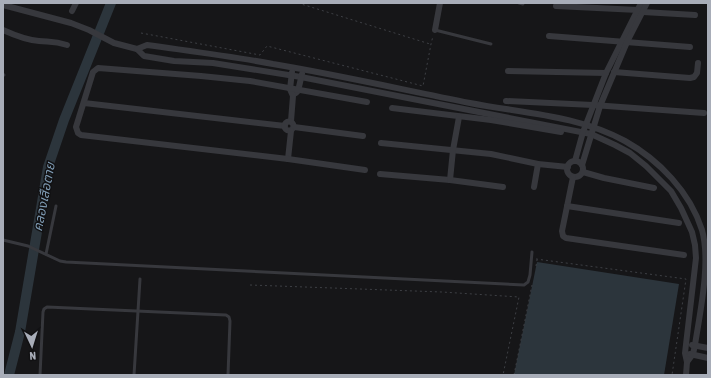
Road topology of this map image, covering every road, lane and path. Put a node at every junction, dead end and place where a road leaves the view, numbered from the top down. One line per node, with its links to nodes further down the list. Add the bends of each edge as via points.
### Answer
1 (76, 3): 10 (street)
2 (298, 3): 18 (path)
3 (438, 3): 14 (street)
4 (519, 3): 7 (lane)
5 (641, 3): 11 (street)
6 (647, 3): 11 (street)
7 (524, 4)
8 (3, 5): 22 (street, via 71,23 114,43)
9 (556, 6): 11 (street)
10 (72, 10)
11 (640, 11): 12 (street); 17 (street)
12 (695, 15)
13 (3, 30): 20 (street, via 32,40)
14 (435, 30): 18 (path); 19 (lane)
15 (141, 33): 18 (path, via 260,55 267,46 423,86)
16 (549, 36): 17 (street)
17 (624, 41): 21 (street); 29 (street); 30 (street)
18 (431, 44)
19 (490, 44)
20 (67, 45)
21 (690, 47)
22 (137, 49): 23 (street, via 147,45); 24 (street, via 144,56)
23 (182, 51): 24 (street); 26 (street)
24 (180, 61): 31 (street, via 220,64)
25 (698, 63): 29 (street, via 697,73 690,78)
26 (293, 68): 27 (street); 31 (street)
27 (302, 70): 32 (street); 36 (street)
28 (508, 71): 30 (street)
29 (614, 72): 41 (street)
30 (606, 73): 40 (street)
31 (292, 76): 32 (street); 33 (street)
32 (301, 77): 34 (street); 43 (street)
33 (290, 89): 34 (street); 35 (street); 39 (street, via 225,78 98,68 93,72)
34 (298, 91): 35 (street); 38 (street)
35 (293, 96): 47 (street)
36 (458, 101): 43 (street); 46 (street)
37 (506, 101): 40 (street)
38 (367, 102)
39 (84, 103): 47 (street, via 284,126 287,122); 55 (street, via 76,127 82,135)
40 (593, 105): 41 (street); 46 (street)
41 (600, 106): 44 (street); 48 (street)
42 (392, 108): 45 (street)
43 (456, 108): 50 (street)
44 (704, 113)
45 (459, 116): 49 (street); 54 (street)
46 (585, 124): 48 (street); 50 (street)
47 (292, 126): 52 (street); 55 (street)
48 (594, 127): 51 (street); 61 (street, via 635,147)
49 (561, 132)
50 (583, 132): 51 (street); 56 (street)
51 (591, 134): 58 (street); 65 (street, via 630,153)
52 (363, 136)
53 (381, 143): 54 (street)
54 (453, 150): 57 (street, via 492,154); 66 (street)
55 (288, 159): 60 (street)
56 (575, 161): 58 (street); 59 (street)
57 (538, 164): 59 (street); 68 (street)
58 (582, 164): 62 (street)
59 (568, 167): 64 (street, via 568,172)
60 (364, 170)
61 (664, 170): 65 (street); 72 (street, via 681,189)
62 (583, 172): 64 (street); 69 (street)
63 (380, 174): 66 (street)
64 (573, 177): 71 (street)
65 (658, 177): 73 (street, via 671,191)
66 (450, 180): 67 (street)
67 (503, 187)
68 (534, 187)
69 (654, 188)
70 (56, 206): 77 (lane)
71 (567, 206): 74 (street); 78 (street, via 562,231 566,238)
72 (697, 217): 73 (street); 85 (street, via 706,251)
73 (688, 222): 84 (street, via 696,258)
74 (679, 223)
75 (3, 240): 77 (lane)
76 (532, 252): 77 (lane, via 530,275 524,285 66,262)
77 (45, 253)
78 (684, 255)
79 (536, 267): 96 (path, via 537,259 686,279)
80 (140, 279): 83 (lane)
81 (532, 282): 95 (path)
82 (250, 285): 94 (path, via 518,297)
83 (139, 311): 91 (lane, via 47,307 43,312); 92 (lane); 93 (lane, via 229,317)
84 (686, 343): 85 (street); 87 (street)
85 (695, 345): 86 (street); 88 (street)
86 (708, 348)
87 (685, 353): 88 (street); 90 (street)
88 (692, 354): 89 (street); 90 (street)
89 (708, 358)
90 (688, 362): 97 (street)
91 (40, 375)
92 (134, 375)
93 (228, 375)
94 (503, 375)
95 (514, 375)
96 (672, 375)
97 (686, 375)

